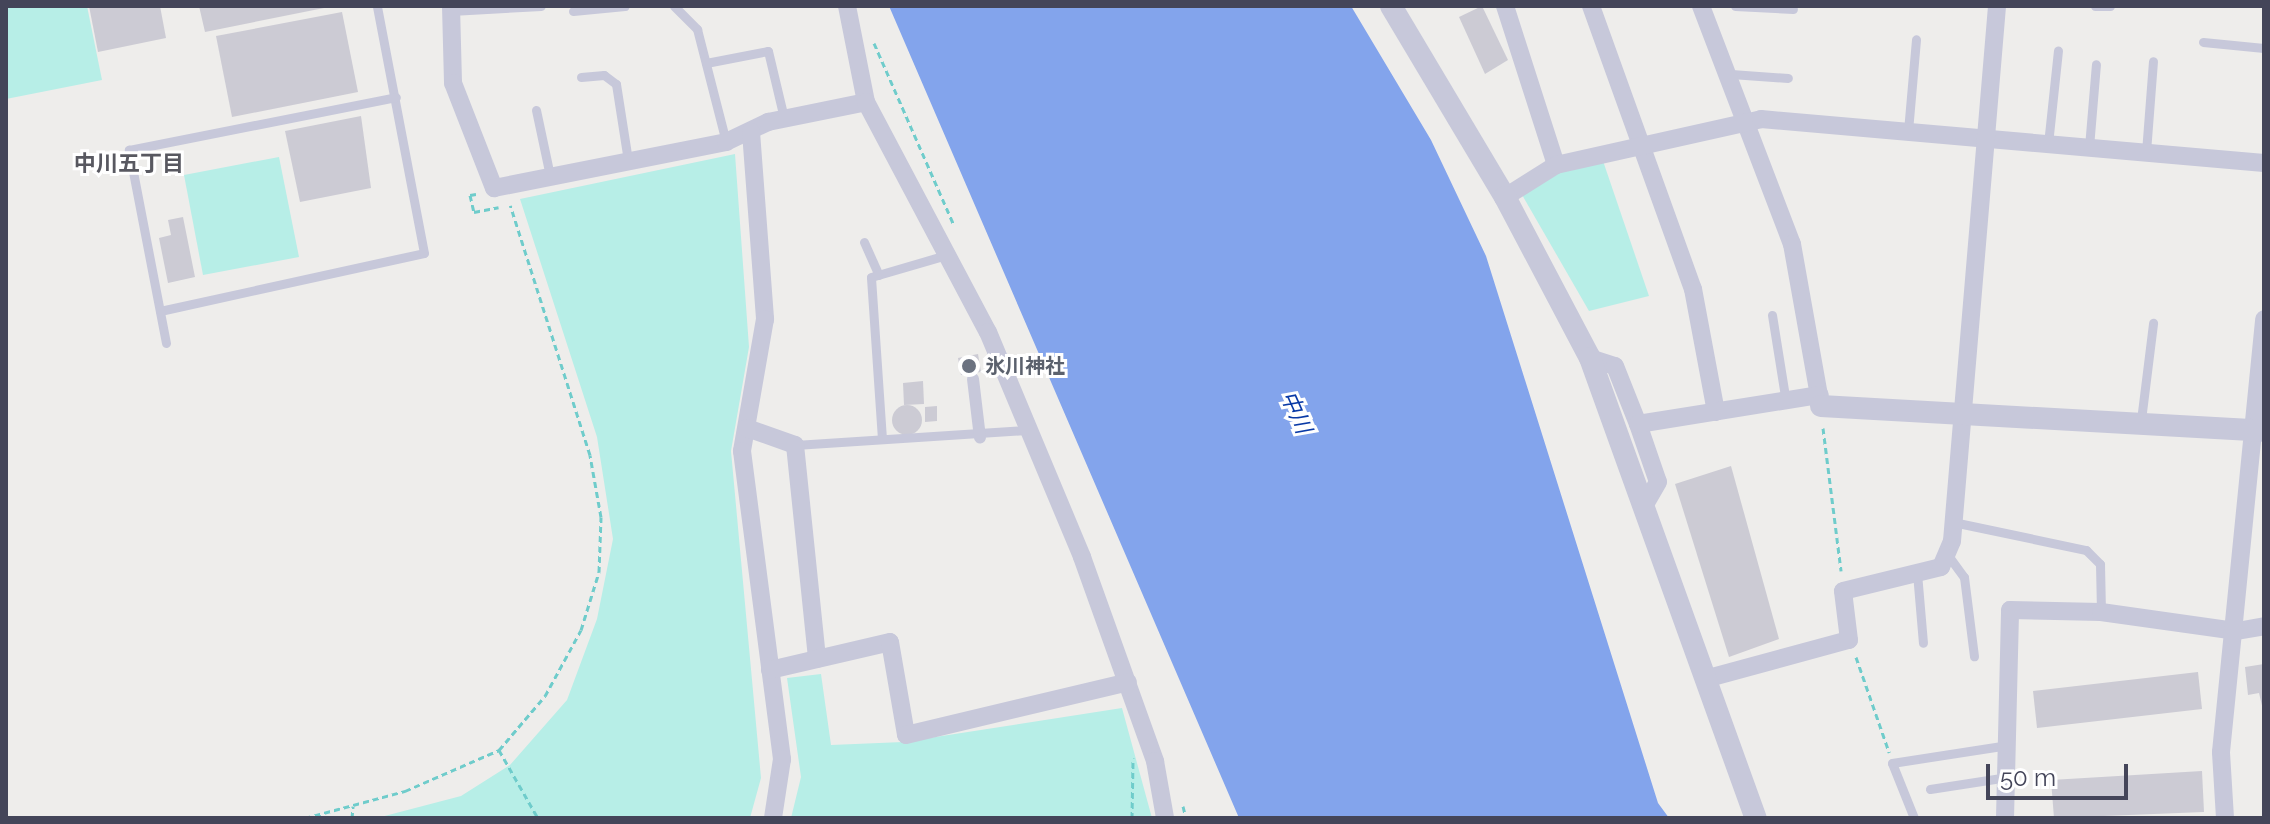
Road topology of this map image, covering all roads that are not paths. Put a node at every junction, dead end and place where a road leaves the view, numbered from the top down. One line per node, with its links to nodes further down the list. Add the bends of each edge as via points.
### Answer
1 (377, 6): 27 (lane)
2 (541, 6): 14 (lane)
3 (625, 6): 16 (lane)
4 (674, 6): 22 (lane, via 697,29)
5 (847, 6): 28 (street)
6 (1391, 6): 44 (street)
7 (1505, 6): 42 (street)
8 (1591, 6): 37 (street)
9 (1701, 6): 24 (street)
10 (1735, 6): 15 (lane)
11 (1997, 6): 34 (street)
12 (2095, 6): 13 (lane)
13 (2110, 6)
14 (451, 8): 43 (street, via 453,83 494,188)
15 (1793, 9)
16 (573, 11)
17 (1916, 39): 32 (lane)
18 (2203, 42): 19 (lane)
19 (2264, 48)
20 (2058, 51): 36 (lane)
21 (2153, 61): 39 (lane)
22 (706, 63): 30 (lane, via 768,51); 35 (lane)
23 (2096, 64): 38 (lane)
24 (1731, 74): 26 (lane); 31 (street)
25 (581, 77): 40 (lane, via 604,75 616,84)
26 (1788, 78)
27 (396, 97): 48 (lane, via 425,246 420,258); 48 (lane, via 129,150)
28 (866, 102): 30 (street); 46 (street)
29 (536, 110): 43 (lane)
30 (784, 118): 33 (street)
31 (1750, 120): 32 (street); 37 (street); 55 (street, via 1799,270)
32 (1908, 131): 34 (street)
33 (751, 132): 35 (street); 61 (street, via 765,319)
34 (1985, 139): 36 (street); 57 (street)
35 (726, 142): 40 (street)
36 (2048, 144): 38 (street)
37 (1640, 146): 42 (street); 58 (street, via 1707,337)
38 (2089, 147): 39 (street)
39 (2146, 152): 41 (street)
40 (628, 161): 43 (street)
41 (2264, 163)
42 (1556, 165): 44 (street)
43 (550, 176)
44 (1505, 197): 53 (street)
45 (864, 242): 47 (lane)
46 (946, 255): 47 (lane); 62 (street)
47 (879, 275): 65 (lane, via 871,277)
48 (160, 311): 52 (lane)
49 (1772, 315): 56 (lane)
50 (2264, 319): 63 (street)
51 (2153, 323): 59 (lane)
52 (166, 343)
53 (1590, 358): 60 (street, via 1615,366); 67 (street)
54 (973, 379): 64 (street)
55 (1821, 400): 56 (street); 57 (street)
56 (1786, 402): 58 (street)
57 (1961, 410): 59 (street); 68 (street)
58 (1716, 412): 60 (street)
59 (2141, 420): 63 (street)
60 (1638, 424): 67 (street, via 1658,482)
61 (747, 428): 66 (street); 77 (street, via 742,451)
62 (1032, 430): 64 (lane); 79 (street)
63 (2259, 430): 73 (street)
64 (980, 438): 65 (lane)
65 (882, 439): 66 (lane)
66 (795, 445): 76 (street)
67 (1643, 508): 78 (street)
68 (1953, 522): 69 (street); 71 (lane, via 2086,550 2100,564)
69 (1947, 554): 70 (street, via 1941,567); 75 (lane, via 1964,577)
70 (1917, 573): 74 (lane); 78 (street, via 1843,591 1849,640)
71 (2101, 612): 73 (street); 80 (street, via 2010,610)
72 (2264, 626): 73 (street)
73 (2237, 631): 88 (street, via 2221,752)
74 (1923, 643)
75 (1974, 656)
76 (817, 659): 77 (street); 79 (street, via 890,642 906,735)
77 (770, 670): 83 (street, via 782,759)
78 (1705, 679): 85 (street)
79 (1128, 682): 84 (street, via 1155,761)
80 (2002, 746): 81 (street); 86 (lane, via 1892,763)
81 (2001, 778): 82 (lane); 87 (street)
82 (1930, 789)
83 (773, 818)
84 (1165, 818)
85 (1756, 818)
86 (1914, 818)
87 (2005, 818)
88 (2225, 818)

